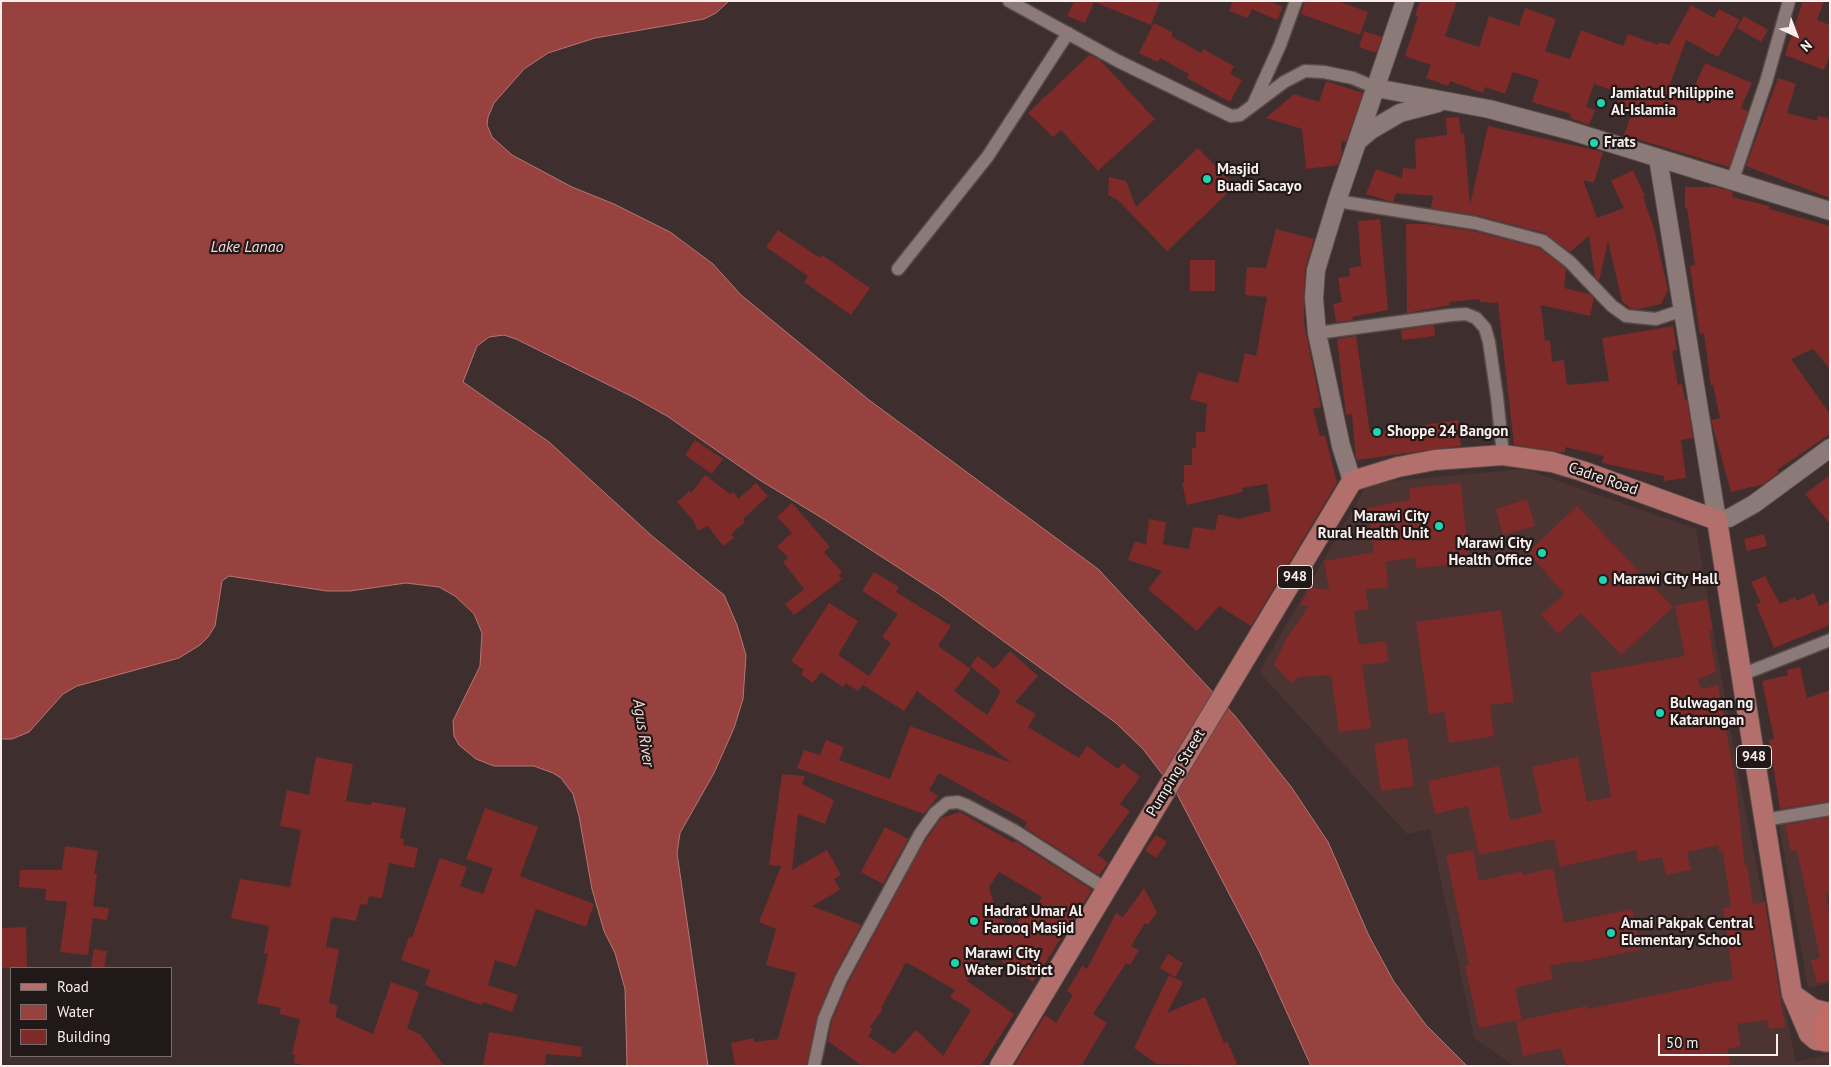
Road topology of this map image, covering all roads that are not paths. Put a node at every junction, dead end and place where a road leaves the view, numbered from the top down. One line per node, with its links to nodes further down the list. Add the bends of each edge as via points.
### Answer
1 (1009, 1): 5 (street)
2 (1296, 1): 8 (street)
3 (1405, 1): 6 (main road)
4 (1789, 1): 11 (street)
5 (1068, 33): 8 (street, via 1226,114 1240,115); 14 (street, via 988,156)
6 (1376, 88): 7 (main road); 8 (street, via 1353,78 1305,71); 9 (main road)
7 (1448, 101): 9 (main road, via 1400,113); 10 (main road, via 1558,127)
8 (1252, 106)
9 (1358, 141): 12 (main road)
10 (1658, 158): 11 (main road); 15 (main road, 948)
11 (1732, 182): 13 (main road)
12 (1336, 201): 15 (street, via 1475,222 1542,241 1626,316 1656,318); 16 (main road, via 1316,270)
13 (1830, 211)
14 (898, 269)
15 (1683, 310): 20 (main road, 948)
16 (1317, 333): 18 (street, via 1451,315 1466,314 1476,318 1484,328 1488,342); 19 (main road, via 1341,446)
17 (1830, 448): 20 (main road, via 1754,504)
18 (1502, 455): 19 (main road, Cadre Road, via 1435,460); 20 (main road, Cadre Road, via 1552,462 1582,471)
19 (1352, 481): 25 (main road, Pumping Street / 948)
20 (1718, 520): 22 (main road, 948)
21 (1830, 640): 22 (street)
22 (1741, 674): 24 (main road, 948)
23 (1830, 809): 24 (street)
24 (1764, 820): 26 (main road, 948)
25 (1106, 889): 29 (street, via 1015,831 966,805 947,803 924,828 841,979 824,1019); 30 (main road, Pumping Street / 948)
26 (1792, 994): 27 (main road, via 1813,1009); 28 (main road, via 1809,1034 1816,1040)
27 (1829, 1013): 28 (highway, via 1821,1025)
28 (1828, 1040)
29 (814, 1066)
30 (1000, 1066)

